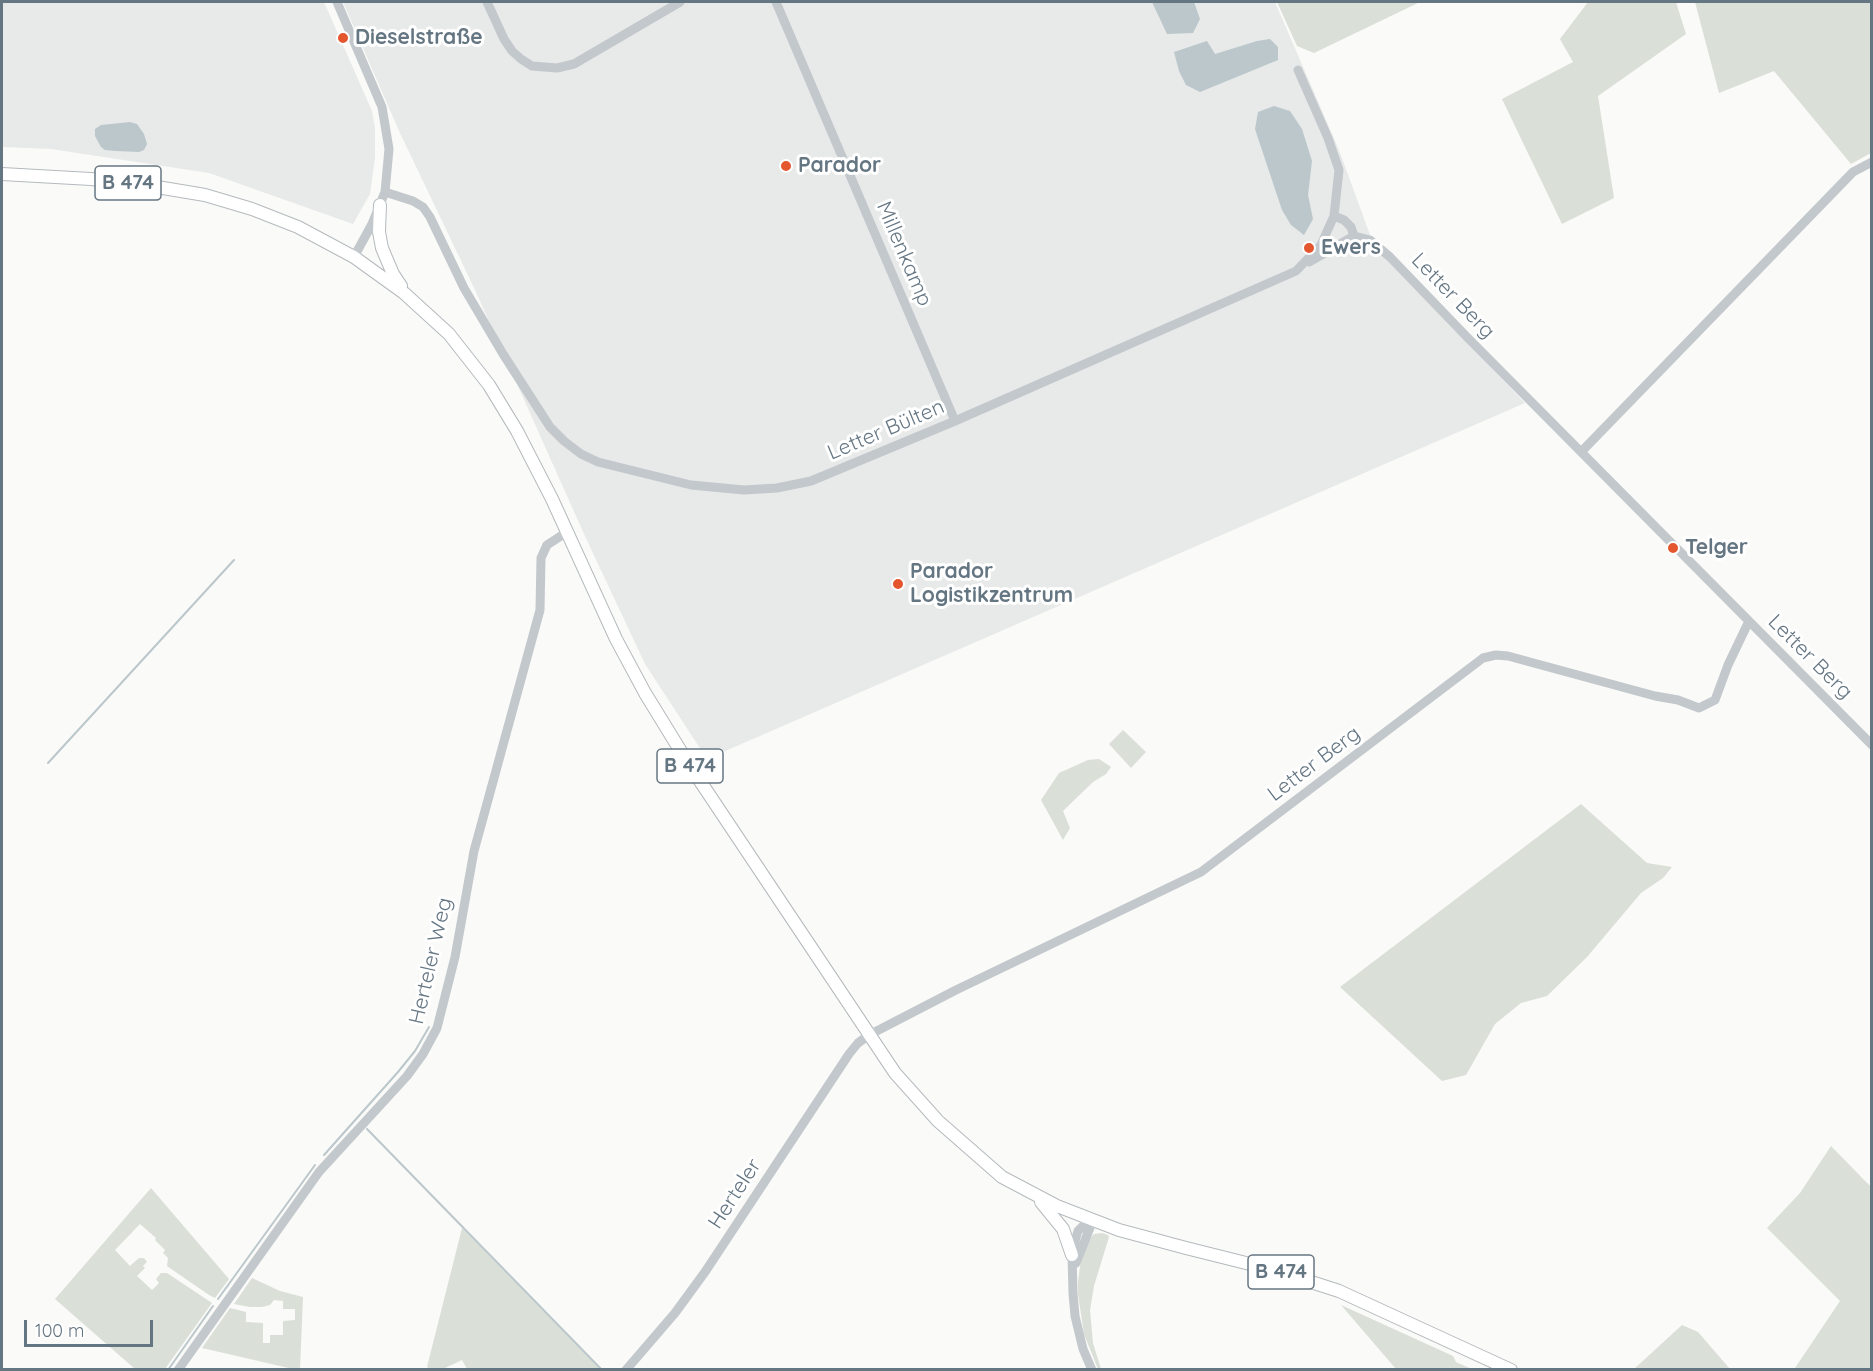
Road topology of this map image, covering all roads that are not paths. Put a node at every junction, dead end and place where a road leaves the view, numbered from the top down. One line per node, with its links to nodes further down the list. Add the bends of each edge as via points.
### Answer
1 (337, 2): 8 (street, via 384,116 389,148)
2 (487, 2): 3 (street, via 504,39 521,60 532,66 557,68 574,63)
3 (680, 2)
4 (776, 2): 15 (street, Millenkamp)
5 (1298, 70): 10 (street, Letter Bülten, via 1339,170)
6 (1872, 162): 16 (street, via 1853,172)
7 (2, 174): 12 (main road, B 474, via 118,182 206,195 298,227)
8 (385, 192): 9 (street); 15 (street, Letter Bülten, via 423,207 464,288 550,427 581,454 598,462 699,487 777,488 811,481)
9 (380, 205): 12 (street); 14 (main road, via 382,248)
10 (1334, 216): 11 (street, via 1351,227); 13 (street, Letter Bülten, via 1321,245)
11 (1354, 236): 13 (street); 16 (street, Letter Berg, via 1370,240 1390,257)
12 (354, 257): 14 (main road, B 474)
13 (1302, 266): 15 (street, Letter Bülten)
14 (404, 293): 17 (main road, B 474, via 449,334 489,385 526,448)
15 (955, 421)
16 (1582, 451): 18 (street, Letter Berg)
17 (567, 532): 20 (main road, B 474, via 616,639 663,723); 25 (street, Herteler Weg, via 547,545 541,558 540,610 474,851 455,957 437,1028 407,1076 319,1172)
18 (1749, 621): 19 (street, Letter Berg); 20 (street, Letter Berg, via 1715,700 1699,708 1508,656 1484,658 1201,872)
19 (1872, 745)
20 (869, 1035): 21 (main road, B 474, via 895,1073 938,1121 1002,1177); 26 (street, Herteler, via 849,1054 705,1272)
21 (1034, 1195): 22 (main road, B 474); 23 (main road, via 1063,1229)
22 (1093, 1220): 23 (street, via 1078,1231); 24 (street); 28 (main road, B 474, via 1330,1288)
23 (1072, 1255): 24 (street)
24 (1073, 1271): 27 (street, via 1075,1316)
25 (178, 1370)
26 (626, 1370)
27 (1092, 1370)
28 (1511, 1370)

